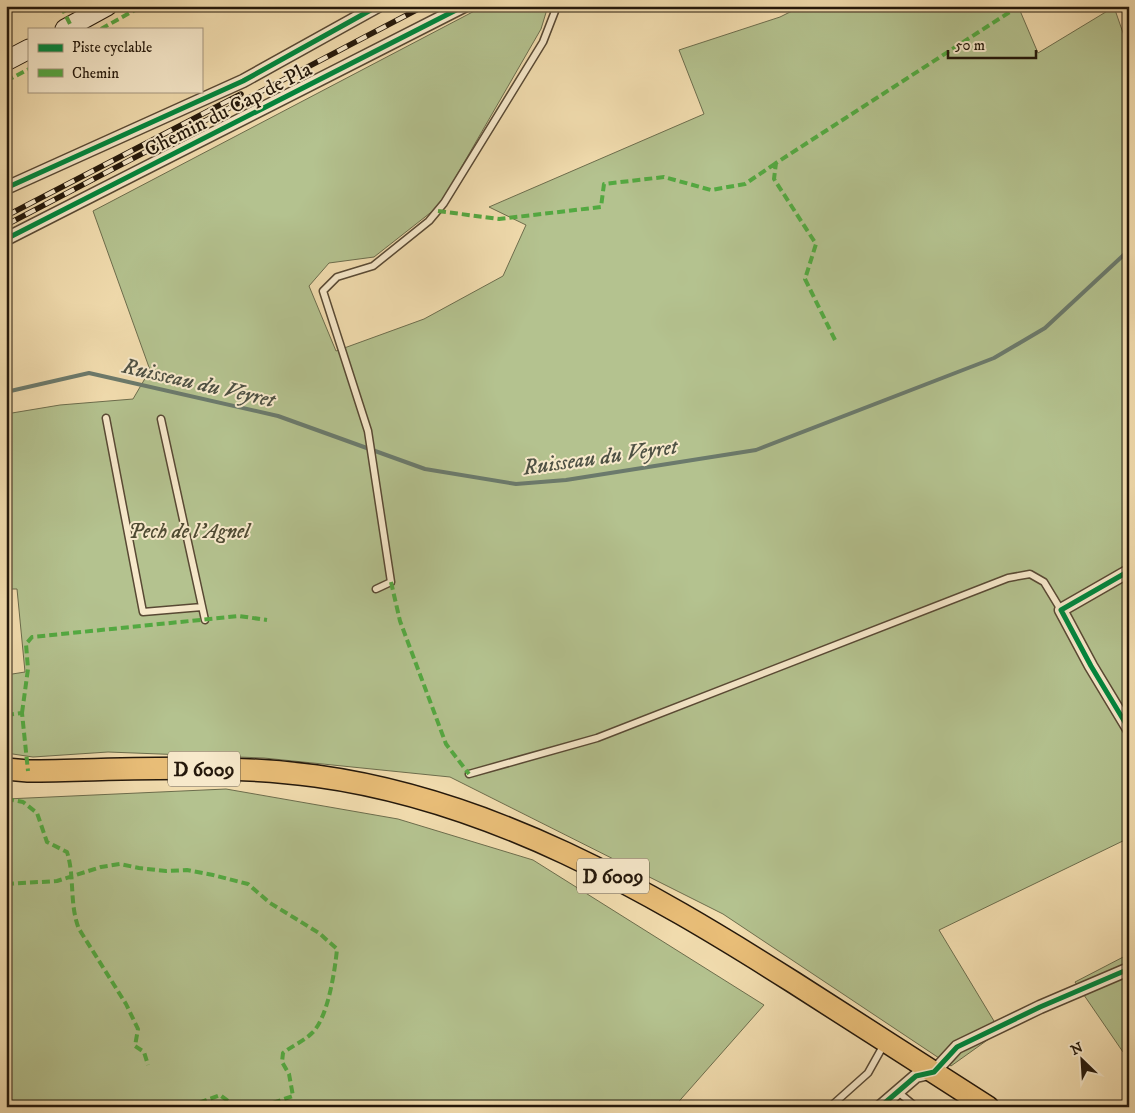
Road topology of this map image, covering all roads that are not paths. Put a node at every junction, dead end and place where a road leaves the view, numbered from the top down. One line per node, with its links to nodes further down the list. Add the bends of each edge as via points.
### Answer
1 (107, 6): 5 (main road)
2 (378, 6): 8 (street, via 243,80)
3 (464, 6): 9 (street, Chemin du Cap de Pla)
4 (557, 6): 13 (lane, via 543,42 444,203 429,221 373,266 337,277 323,291 368,431 391,582)
5 (67, 28)
6 (28, 50): 7 (main road)
7 (6, 62)
8 (6, 188)
9 (6, 239)
10 (106, 418): 14 (lane, via 143,612)
11 (161, 419): 14 (lane)
12 (1129, 571): 15 (street)
13 (376, 589)
14 (202, 607): 16 (lane)
15 (1060, 610): 17 (street); 19 (lane, via 1044,582 1030,574 1008,578 597,738)
16 (205, 620)
17 (1129, 729)
18 (6, 769): 22 (main road, D 6009, via 271,771 366,785 433,801 559,849 633,886 731,943)
19 (469, 774)
20 (6, 779): 23 (main road, D 6009, via 219,777 268,780 366,793 446,815 518,842 611,888 690,932)
21 (1129, 969): 24 (street, via 957,1047)
22 (864, 1028): 23 (lane); 24 (main road, D 6009)
23 (881, 1050): 24 (main road, D 6009); 27 (lane, via 868,1073)
24 (921, 1072): 25 (street); 26 (main road, D 6009); 31 (main road, D 6009)
25 (898, 1092): 28 (street); 29 (lane)
26 (962, 1102): 30 (lane)
27 (830, 1107)
28 (880, 1107)
29 (916, 1107)
30 (974, 1107)
31 (988, 1107)

